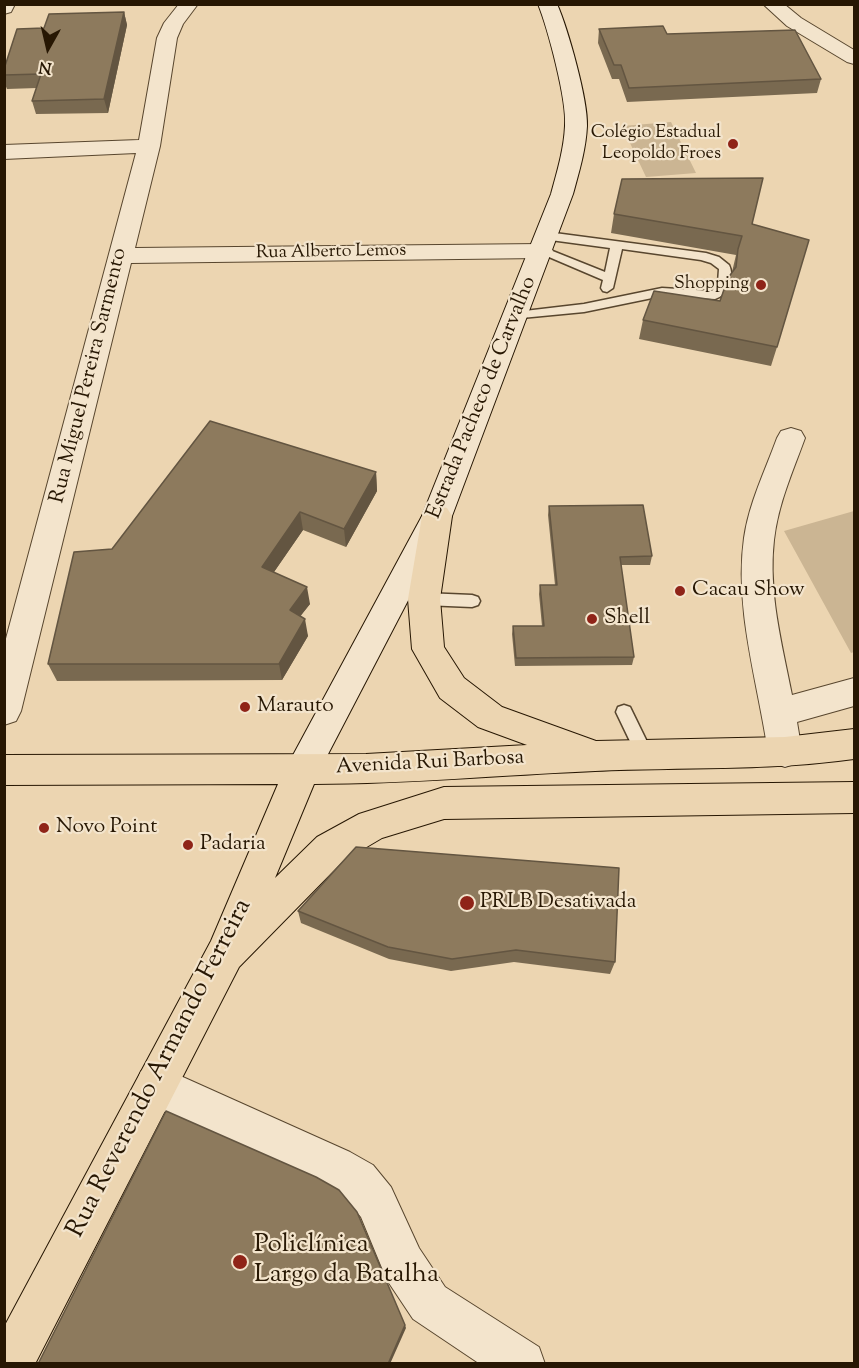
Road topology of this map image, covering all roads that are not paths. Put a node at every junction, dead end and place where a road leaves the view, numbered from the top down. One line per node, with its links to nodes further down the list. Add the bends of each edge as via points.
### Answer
1 (189, 4): 5 (street, Rua Miguel Pereira Sarmento, via 167,38)
2 (547, 4): 7 (street, Estrada Pacheco de Carvalho, via 554,20 577,127 562,194)
3 (772, 4): 4 (street, via 788,18)
4 (855, 58)
5 (149, 146): 6 (street); 9 (street, Rua Miguel Pereira Sarmento)
6 (4, 152)
7 (544, 244): 8 (lane); 9 (street, Rua Alberto Lemos); 10 (lane); 12 (street, Estrada Pacheco de Carvalho)
8 (617, 245): 10 (lane); 11 (lane, via 702,256 725,268 726,276 715,295 662,292)
9 (121, 256): 18 (street, Rua Miguel Pereira Sarmento)
10 (609, 278): 11 (lane)
11 (603, 304): 12 (lane)
12 (516, 316): 14 (street, Estrada Pacheco de Carvalho)
13 (791, 438): 20 (street, via 766,507 759,541 759,591)
14 (437, 516): 15 (main road); 26 (street, Estrada Pacheco de Carvalho)
15 (424, 599): 16 (lane); 24 (main road, via 428,649 452,688 490,717)
16 (472, 602)
17 (855, 692): 20 (street)
18 (4, 711)
19 (624, 712): 23 (lane)
20 (778, 713): 22 (street)
21 (855, 744): 22 (main road, Avenida Rui Barbosa)
22 (785, 752): 23 (main road, Avenida Rui Barbosa)
23 (645, 755): 24 (main road, Avenida Rui Barbosa)
24 (597, 756): 26 (main road, Avenida Rui Barbosa)
25 (4, 770): 26 (main road, Avenida Rui Barbosa)
26 (302, 770): 28 (main road, Rua Reverendo Armando Ferreira)
27 (855, 798): 28 (main road, Avenida Rui Barbosa, via 444,803 372,825 330,849)
28 (225, 954): 29 (main road, Rua Reverendo Armando Ferreira)
29 (156, 1086): 30 (main road, Rua Reverendo Armando Ferreira); 31 (street, via 358,1180 376,1202 403,1264 429,1303)
30 (10, 1364)
31 (522, 1364)

